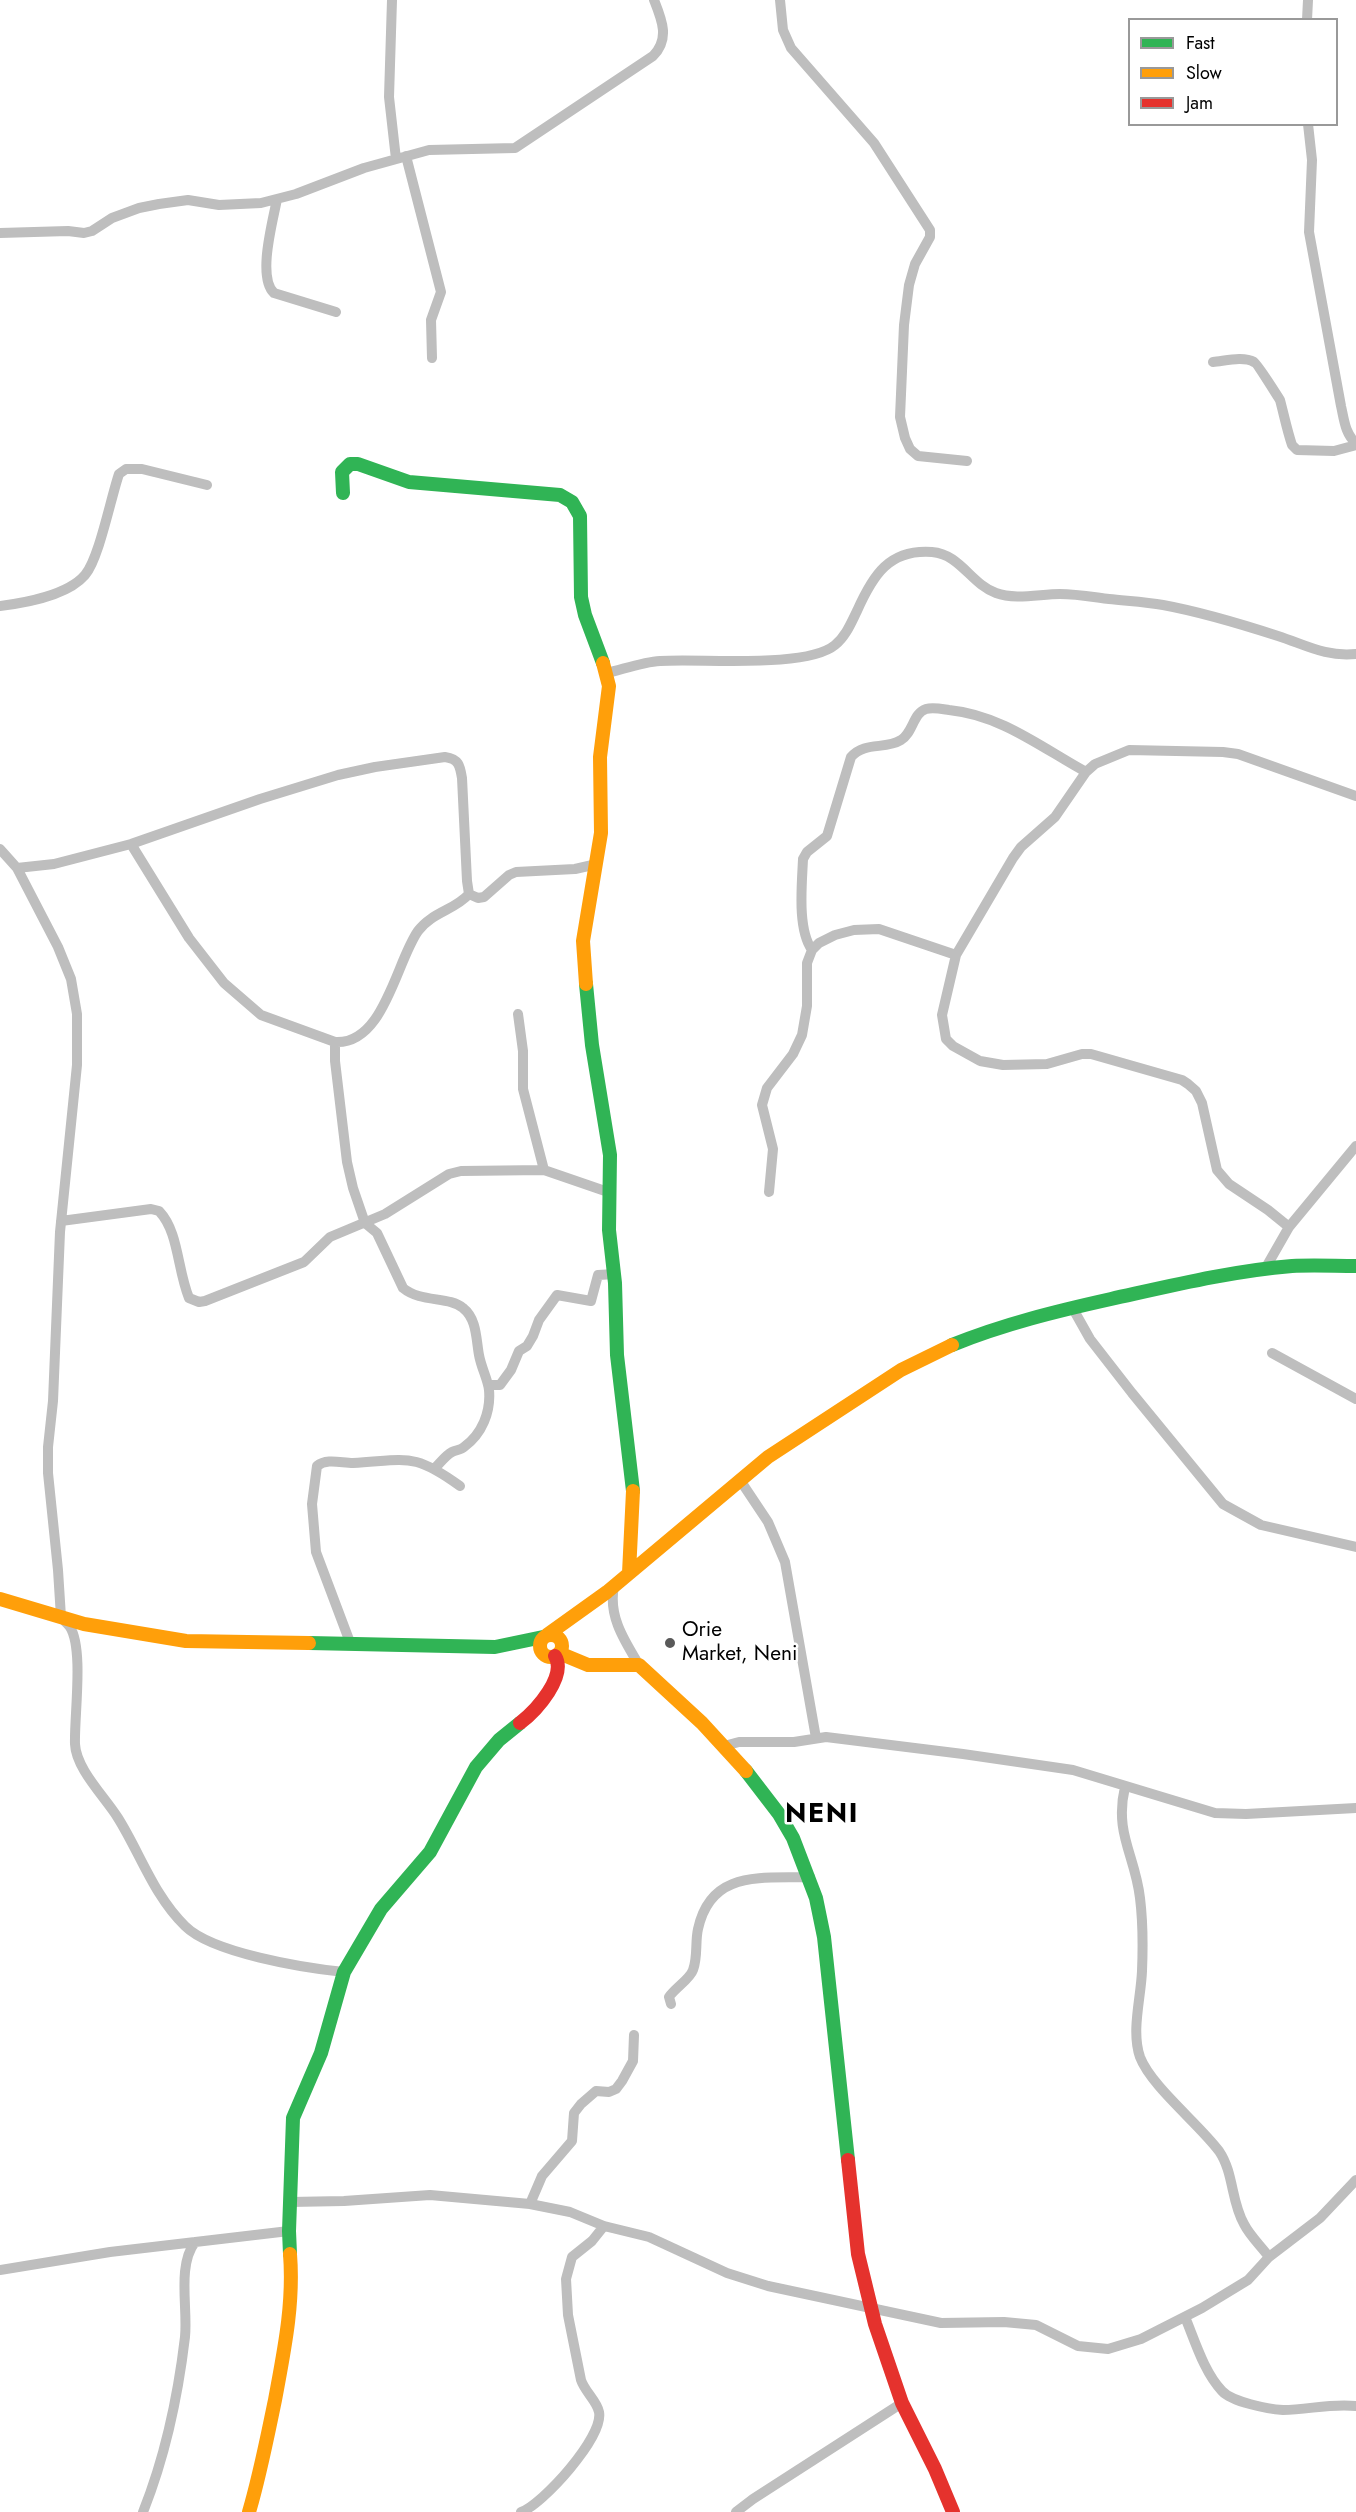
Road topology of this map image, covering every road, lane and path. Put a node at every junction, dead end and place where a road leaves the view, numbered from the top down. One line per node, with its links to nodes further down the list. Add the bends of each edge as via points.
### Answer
1 (392, 0): 7 (street, via 389,97)
2 (654, 0): 7 (street, via 663,22 661,48 529,141 508,149 429,150)
3 (780, 0): 14 (street, via 783,30 791,48 874,144 930,230 909,285 900,417 910,449 918,456)
4 (1308, 0): 5 (street)
5 (1307, 18)
6 (1308, 126): 13 (street, via 1312,160 1309,232 1346,429)
7 (401, 157): 8 (street); 11 (street, via 441,292 431,320)
8 (277, 199): 9 (street, via 251,204 219,205 188,200 159,204 112,218 84,233); 10 (street, via 266,269 270,288 274,293)
9 (0, 233)
10 (336, 312)
11 (432, 358)
12 (1213, 363): 13 (street, via 1255,362 1279,399 1292,445 1297,450 1334,451)
13 (1356, 444)
14 (967, 461)
15 (207, 485): 17 (street, via 142,469 126,469 119,474 97,550 85,575 34,600)
16 (343, 493): 19 (street, via 342,472 350,464 357,464 409,482 567,498 580,516 580,597)
17 (0, 606)
18 (1356, 654): 19 (street, via 1323,653 1278,636 1164,605 1062,594 997,593 979,583 949,556 916,552 898,557 881,570 848,630 835,645 822,652 801,657 659,661)
19 (607, 674): 24 (street)
20 (1086, 772): 21 (street, via 1128,750 1223,752 1274,765); 27 (street, via 1001,724 936,708 919,713 909,734 901,740 861,748 851,757 827,836 803,859 804,928); 28 (street, via 1055,817 1013,858)
21 (1356, 796)
22 (131, 844): 25 (street, via 54,864); 26 (street, via 338,776 375,767 453,758 459,764 462,778); 30 (street, via 189,938 224,983 261,1015)
23 (0, 849): 25 (street)
24 (597, 864): 26 (street, via 516,872 484,897); 33 (street, via 583,955 592,1045 610,1155)
25 (17, 868): 35 (street, via 71,979 77,1014 72,1122)
26 (469, 894): 30 (street, via 458,904 428,918 417,932 367,1029 356,1039)
27 (812, 950): 28 (street, via 835,935 879,929); 34 (street, via 807,963 802,1035 767,1088 762,1105 773,1149)
28 (956, 955): 37 (street, via 942,1015 946,1039 953,1046 980,1061 1003,1065 1047,1064 1091,1054 1182,1080 1196,1091 1202,1103 1217,1170 1229,1184)
29 (518, 1014): 32 (street, via 523,1089)
30 (335, 1042): 36 (street, via 346,1162)
31 (1356, 1146): 37 (street)
32 (544, 1170): 33 (street); 36 (street, via 449,1174)
33 (608, 1192): 40 (street)
34 (769, 1192)
35 (61, 1221): 36 (street, via 159,1211 173,1233 181,1279 189,1298 199,1302 304,1262 330,1237); 52 (street, via 48,1473)
36 (365, 1222): 43 (street, via 377,1233 403,1288 432,1300 457,1304 470,1314 481,1371)
37 (1289, 1227): 39 (street)
38 (1356, 1266): 39 (street)
39 (1264, 1269): 41 (street)
40 (615, 1274): 43 (street, via 598,1275 591,1301 557,1295 527,1346 519,1351 506,1378 500,1385); 49 (street, via 617,1355 634,1481)
41 (1072, 1307): 46 (street, via 981,1333 920,1360 873,1387); 48 (street, via 1090,1339 1222,1504 1261,1525)
42 (1272, 1353): 44 (street)
43 (488, 1385): 45 (street, via 487,1416 478,1434)
44 (1356, 1399)
45 (435, 1468): 47 (street); 55 (street, via 402,1458 327,1461 317,1466 312,1504 316,1552)
46 (740, 1480): 49 (street); 59 (street, via 768,1522 785,1562)
47 (460, 1486)
48 (1356, 1547)
49 (629, 1573): 50 (street)
50 (614, 1586): 53 (street); 58 (street, via 613,1610)
51 (0, 1599): 52 (street)
52 (61, 1617): 55 (street, via 117,1631 186,1641); 64 (street, via 74,1638 77,1756 183,1924 209,1942 264,1958)
53 (573, 1618): 54 (street); 57 (street)
54 (545, 1636): 56 (street); 57 (street, via 539,1647); 57 (street, via 559,1637)
55 (351, 1645): 56 (street)
56 (495, 1647): 57 (street)
57 (555, 1652): 58 (street, via 578,1664); 64 (street, via 559,1672 544,1698 476,1767 430,1852 381,1909)
58 (639, 1665): 60 (street)
59 (816, 1738): 60 (street); 61 (street, via 1073,1770)
60 (724, 1746): 63 (street, via 780,1818)
61 (1125, 1787): 62 (street, via 1215,1813); 74 (street, via 1121,1824 1140,1897 1142,1926 1137,2034 1141,2058 1157,2082 1220,2153 1244,2224)
62 (1356, 1808)
63 (810, 1877): 65 (street, via 746,1879 719,1890 702,1914 693,1972 669,1997); 77 (street, via 819,1903 829,1973 858,2254)
64 (344, 1972): 68 (street, via 321,2053 293,2118)
65 (671, 2004)
66 (634, 2035): 69 (street, via 633,2061 622,2081 616,2089 596,2091 580,2104 574,2113 572,2140 542,2176)
67 (1356, 2180): 74 (street, via 1320,2218)
68 (290, 2202): 69 (street, via 430,2195); 71 (street)
69 (530, 2204): 70 (street, via 570,2212)
70 (604, 2226): 77 (street, via 649,2237 727,2273 768,2286); 83 (street, via 572,2257 565,2286 581,2380 599,2412 598,2426 574,2465 539,2502)
71 (289, 2231): 72 (street); 82 (street, via 292,2278 287,2338)
72 (195, 2242): 73 (street); 75 (street)
73 (167, 2246): 75 (street); 76 (street)
74 (1269, 2257): 78 (street, via 1248,2280)
75 (185, 2265): 81 (street, via 187,2310 179,2373 155,2484)
76 (0, 2270)
77 (872, 2310): 78 (street, via 941,2324 1036,2325 1078,2346 1108,2349 1141,2339); 79 (street)
78 (1185, 2317): 80 (street, via 1212,2378 1223,2393 1283,2410 1335,2404)
79 (902, 2403): 84 (street); 85 (street)
80 (1356, 2406)
81 (143, 2512)
82 (249, 2512)
83 (521, 2512)
84 (736, 2512)
85 (953, 2512)

